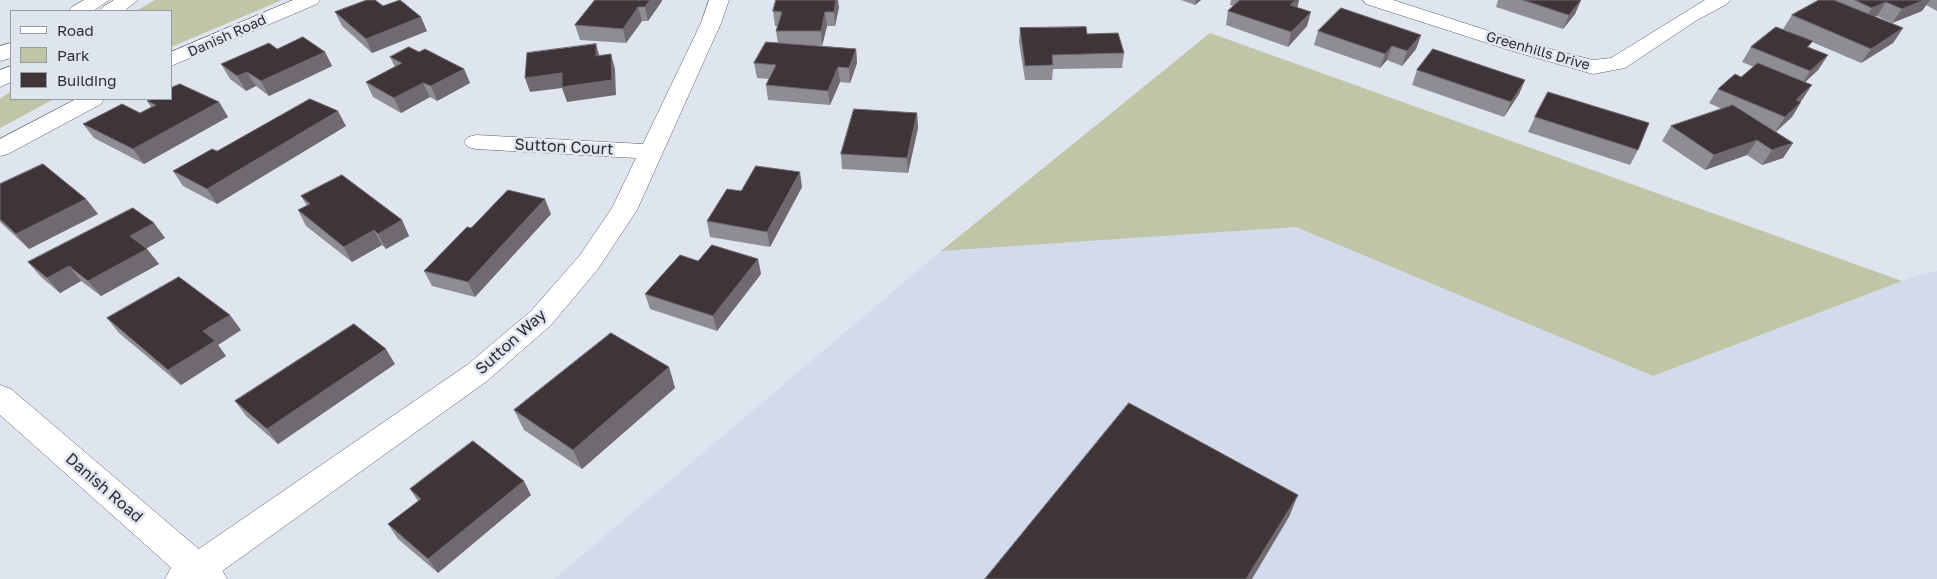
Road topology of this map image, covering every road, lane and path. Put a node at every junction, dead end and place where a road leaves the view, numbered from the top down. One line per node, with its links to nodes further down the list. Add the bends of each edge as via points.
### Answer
1 (86, 0): 9 (street)
2 (99, 0): 10 (street)
3 (128, 0): 11 (street)
4 (137, 0): 12 (street)
5 (310, 0): 13 (street, Danish Road)
6 (719, 0): 17 (street, Sutton Way)
7 (1373, 0): 8 (street, Greenhills Drive, via 1593,67 1617,63)
8 (1720, 0)
9 (71, 10)
10 (81, 10)
11 (112, 10)
12 (119, 10)
13 (172, 60)
14 (91, 100): 16 (street)
15 (476, 142): 17 (street, Sutton Court)
16 (0, 149)
17 (652, 152): 19 (street, Sutton Way, via 624,210 589,262 541,318 438,401)
18 (0, 397): 19 (street, Danish Road)
19 (197, 576)

